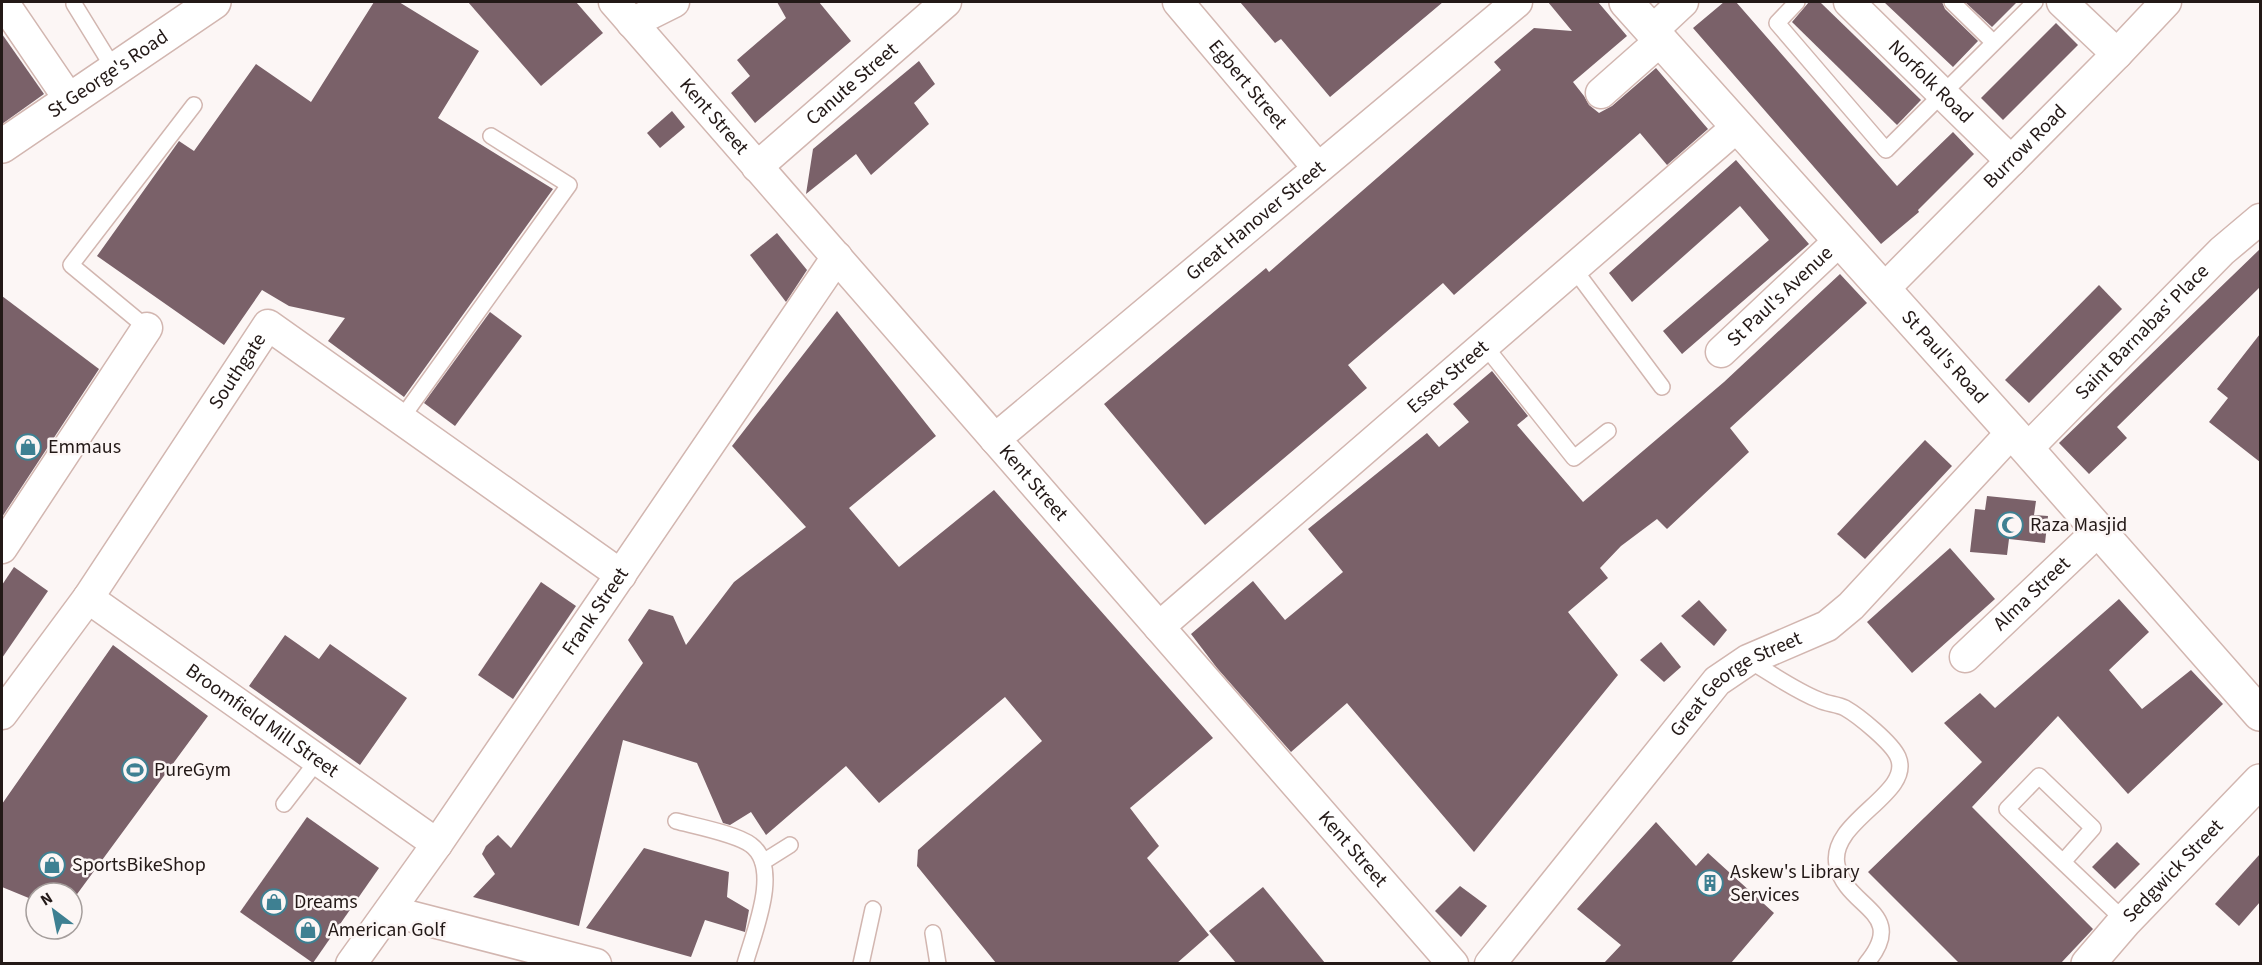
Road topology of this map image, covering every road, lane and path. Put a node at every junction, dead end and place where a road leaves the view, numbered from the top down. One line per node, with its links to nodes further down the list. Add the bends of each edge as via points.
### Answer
1 (3, 2): 23 (street)
2 (75, 2): 20 (lane)
3 (214, 2): 20 (street, St George's Road)
4 (674, 2): 16 (street)
5 (946, 2): 29 (street, Canute Street)
6 (1178, 2): 30 (street, Egbert Street)
7 (1517, 2): 30 (street, Great Hanover Street)
8 (1626, 2): 17 (street, St Paul's Road)
9 (1683, 2): 17 (street)
10 (1797, 2): 22 (lane, via 1777,23 1886,150)
11 (1849, 2): 22 (street, Norfolk Road)
12 (1952, 2): 18 (lane)
13 (2035, 2): 18 (lane)
14 (2062, 2): 19 (street)
15 (2166, 2): 19 (street, Burrow Road)
16 (623, 12): 29 (street, Kent Street)
17 (1656, 35): 21 (street); 25 (street, St Paul's Road)
18 (1993, 42): 22 (lane)
19 (2117, 54): 28 (street, Burrow Road)
20 (114, 69): 23 (street, St George's Road)
21 (1601, 93)
22 (1942, 95): 28 (street, Norfolk Road)
23 (69, 99): 27 (street, St George's Road)
24 (194, 105): 36 (lane, via 71,265)
25 (1738, 126): 32 (street, St Paul's Road); 34 (street, Essex Street)
26 (491, 136): 40 (lane, via 569,185)
27 (2, 146)
28 (2011, 161): 35 (street, Burrow Road)
29 (757, 167): 33 (street, Kent Street)
30 (1318, 168): 42 (street, Great Hanover Street)
31 (2260, 219): 43 (street, Saint Barnabas' Place)
32 (1840, 240): 35 (street, St Paul's Road); 38 (street, St Paul's Avenue)
33 (837, 257): 42 (street, Kent Street); 46 (street, Frank Street)
34 (1574, 269): 37 (street, Essex Street); 39 (lane)
35 (1891, 299): 43 (street, St Paul's Road)
36 (147, 328): 45 (street)
37 (1485, 346): 41 (lane, via 1574,458); 48 (street, Essex Street)
38 (1721, 352)
39 (1662, 387)
40 (401, 419): 46 (street, Southgate); 47 (street, Southgate, via 268,325)
41 (1608, 431)
42 (995, 439): 48 (street, Kent Street)
43 (2019, 441): 44 (street, St Paul's Road); 50 (street, Great George Street, via 1836,619)
44 (2098, 531): 49 (street, Alma Street); 52 (street, St Paul's Road)
45 (2, 548)
46 (621, 575): 57 (street, Frank Street)
47 (88, 598): 51 (street, Southgate); 53 (street, Broomfield Mill Street)
48 (1159, 627): 70 (street, Kent Street)
49 (1965, 657)
50 (1748, 660): 71 (street, Great George Street, via 1717,681); 72 (lane, via 1819,700 1844,707 1891,744 1899,758 1901,769 1896,781 1847,832 1837,855 1837,866 1847,887 1879,921 1879,948)
51 (2, 714)
52 (2260, 714)
53 (318, 760): 55 (lane); 57 (street, Broomfield Mill Street)
54 (2260, 781): 63 (street, Sedgwick Street)
55 (284, 804)
56 (676, 821): 59 (lane, via 752,845)
57 (437, 844): 62 (street, Frank Street)
58 (790, 845): 59 (lane)
59 (762, 862): 67 (lane, via 766,885)
60 (2063, 862): 60 (lane, via 2007,809 2039,776 2093,828); 63 (lane)
61 (873, 909): 68 (lane)
62 (390, 910): 65 (street, Frank Street); 66 (street)
63 (2125, 921): 73 (street, Sedgwick Street)
64 (933, 933): 69 (lane)
65 (351, 963)
66 (596, 963)
67 (745, 963)
68 (861, 963)
69 (938, 963)
70 (1453, 963)
71 (1490, 963)
72 (1866, 963)
73 (2088, 963)

